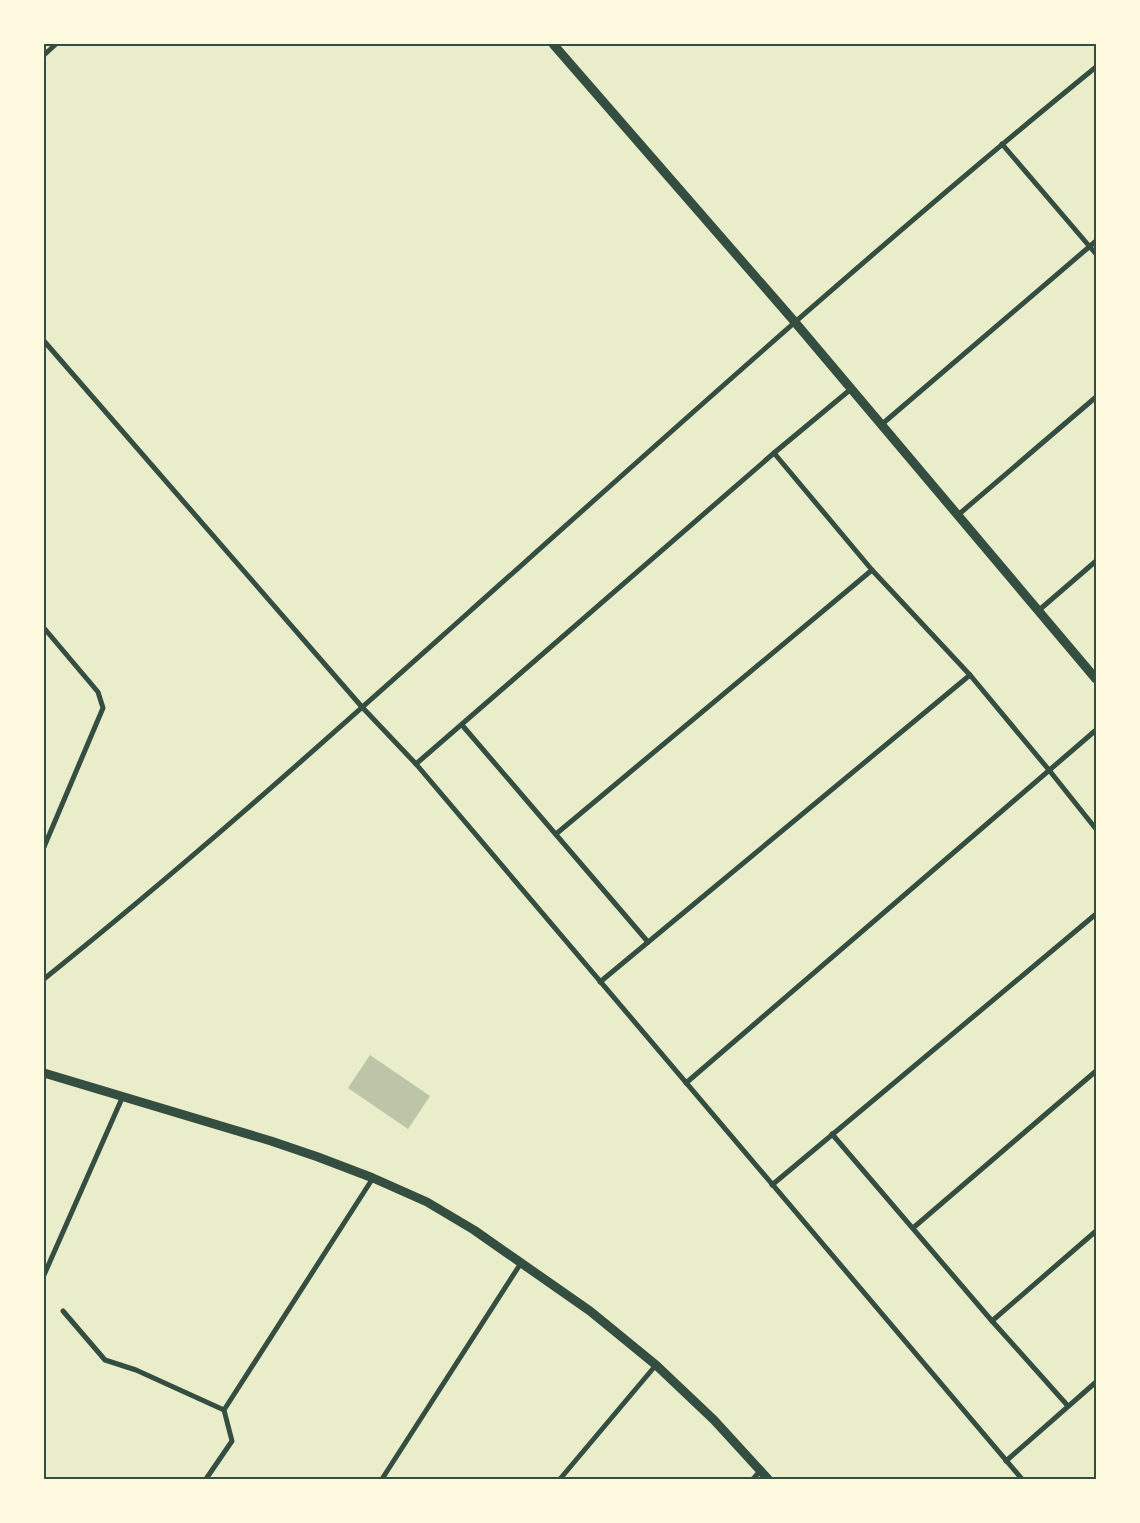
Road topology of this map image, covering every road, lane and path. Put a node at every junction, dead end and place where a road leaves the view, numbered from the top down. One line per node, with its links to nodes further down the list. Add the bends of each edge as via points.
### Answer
1 (56, 44): 3 (street)
2 (553, 44): 9 (street)
3 (44, 55)
4 (1096, 67): 5 (street)
5 (1002, 144): 7 (street); 9 (street)
6 (1096, 241): 7 (street)
7 (1090, 246): 8 (street); 13 (street)
8 (1096, 254)
9 (794, 322): 11 (street); 22 (street)
10 (44, 341): 22 (street)
11 (851, 389): 13 (street); 14 (street)
12 (1096, 397): 15 (street)
13 (881, 425): 15 (street)
14 (774, 453): 17 (street); 23 (street)
15 (958, 515): 18 (street)
16 (1096, 561): 18 (street)
17 (872, 570): 20 (street); 28 (street)
18 (1038, 611): 21 (street)
19 (44, 628): 29 (street, via 98,692 103,708)
20 (970, 675): 26 (street); 31 (street)
21 (1096, 680)
22 (362, 707): 25 (street); 32 (street, via 124,915)
23 (462, 724): 25 (street); 28 (street)
24 (1096, 730): 26 (street)
25 (416, 764): 33 (street)
26 (1049, 770): 27 (street); 36 (street)
27 (1096, 829)
28 (556, 834): 31 (street)
29 (44, 847)
30 (1096, 914): 38 (street)
31 (648, 942): 33 (street)
32 (44, 979)
33 (600, 982): 36 (street)
34 (1096, 1071): 41 (street)
35 (44, 1073): 37 (street)
36 (686, 1083): 40 (street)
37 (123, 1096): 39 (street, via 271,1141); 44 (street)
38 (832, 1134): 40 (street); 41 (street)
39 (373, 1178): 43 (street, via 427,1202); 50 (street)
40 (772, 1185): 51 (street)
41 (913, 1228): 46 (street)
42 (1096, 1231): 46 (street)
43 (521, 1263): 47 (street, via 590,1311); 54 (street)
44 (44, 1275)
45 (63, 1311): 50 (street, via 105,1360 136,1370)
46 (992, 1321): 49 (street)
47 (656, 1365): 52 (street, via 714,1420); 55 (street)
48 (1096, 1382): 49 (street)
49 (1068, 1406): 51 (street)
50 (224, 1410): 53 (street, via 232,1441)
51 (1006, 1461): 58 (street)
52 (760, 1470): 56 (street); 57 (street)
53 (206, 1479)
54 (382, 1479)
55 (560, 1479)
56 (753, 1479)
57 (768, 1479)
58 (1022, 1479)

